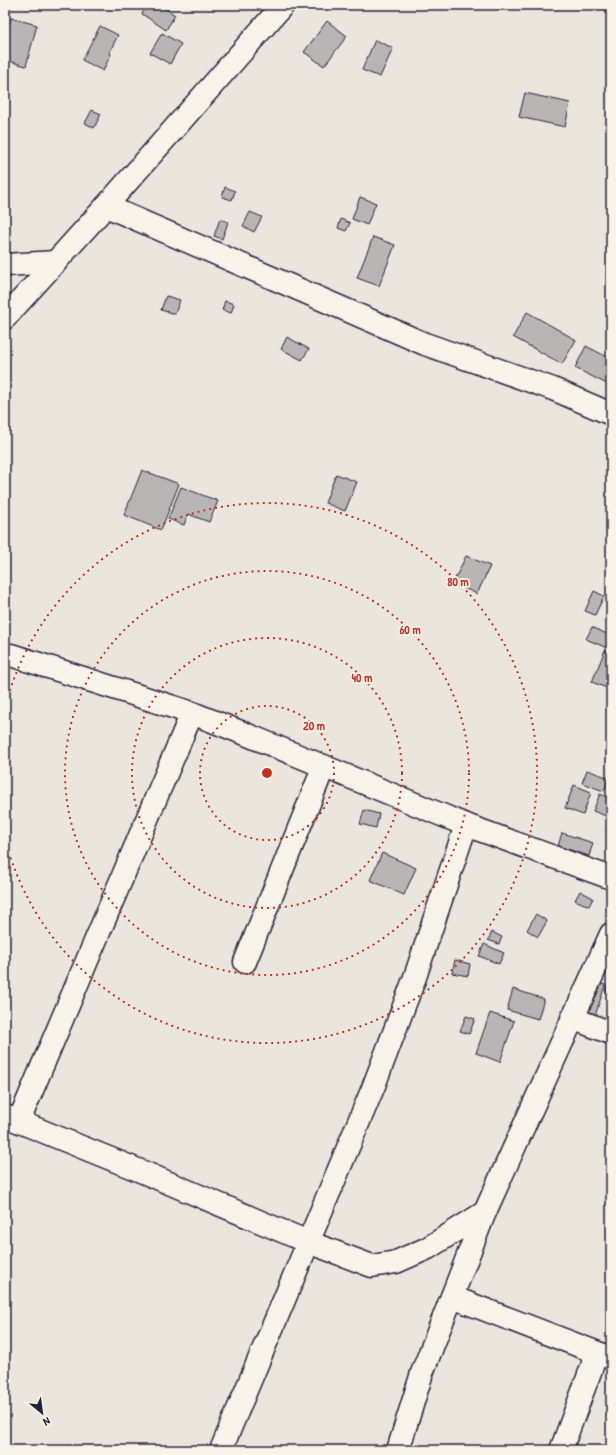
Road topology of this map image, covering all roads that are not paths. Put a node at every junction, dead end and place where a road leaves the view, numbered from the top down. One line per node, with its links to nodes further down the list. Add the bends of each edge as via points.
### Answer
1 (283, 5): 2 (street)
2 (106, 206): 3 (street); 6 (street, via 426,344 553,389)
3 (56, 262): 4 (street); 5 (street)
4 (5, 265)
5 (5, 317)
6 (611, 414)
7 (5, 654): 8 (street)
8 (192, 713): 9 (street); 16 (street)
9 (324, 766): 10 (street); 13 (street)
10 (466, 825): 11 (street); 18 (street, via 415,977 373,1088)
11 (611, 878)
12 (611, 934): 14 (street)
13 (246, 962)
14 (572, 1018): 15 (street); 17 (street)
15 (611, 1033)
16 (12, 1119): 18 (street)
17 (485, 1212): 18 (street, via 428,1248 396,1262 372,1266); 19 (street)
18 (308, 1242): 21 (street)
19 (452, 1297): 20 (street); 22 (street, via 422,1373)
20 (604, 1355): 23 (street)
21 (221, 1450)
22 (398, 1450)
23 (561, 1450)

